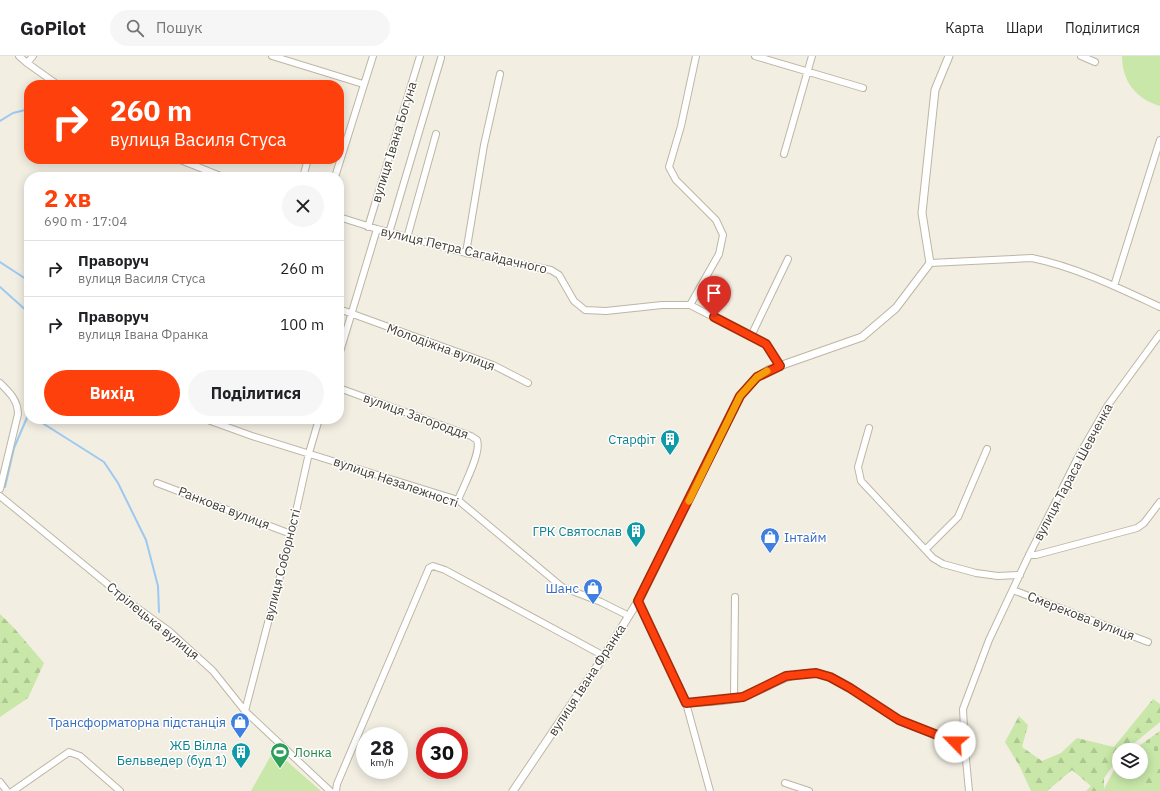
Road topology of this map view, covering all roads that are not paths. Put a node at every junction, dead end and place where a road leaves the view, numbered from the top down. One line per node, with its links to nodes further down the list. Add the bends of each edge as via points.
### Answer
1 (19, 56): 13 (street)
2 (33, 56): 13 (street)
3 (272, 56): 17 (street)
4 (373, 56): 17 (street)
5 (420, 56): 26 (street, вулиця Івана Богуна)
6 (696, 56): 34 (street, via 681,126 668,167 676,180 716,220 724,235 719,254)
7 (755, 56): 14 (street)
8 (812, 56): 14 (street)
9 (950, 56): 32 (street, via 935,90 922,213)
10 (1081, 56): 12 (street)
11 (441, 58): 28 (street)
12 (1095, 62)
13 (27, 63): 16 (street)
14 (807, 71): 18 (street); 22 (street)
15 (500, 74): 30 (street, via 484,145)
16 (51, 80)
17 (363, 84): 21 (street)
18 (862, 88)
19 (436, 134): 29 (street)
20 (1160, 140): 33 (street)
21 (344, 147)
22 (784, 154)
23 (190, 164): 24 (street)
24 (210, 172)
25 (344, 219): 26 (street, вулиця Петра Сагайдачного)
26 (368, 227): 27 (street, вулиця Петра Сагайдачного)
27 (377, 229): 28 (street, вулиця Петра Сагайдачного); 37 (street)
28 (390, 233): 29 (street, вулиця Петра Сагайдачного)
29 (408, 238): 30 (street, вулиця Петра Сагайдачного)
30 (466, 253): 34 (street, вулиця Петра Сагайдачного, via 551,270 559,275 574,301 585,310)
31 (788, 259): 39 (street)
32 (930, 263): 33 (street, via 1032,258 1047,261); 41 (street, вулиця Івана Франка, via 896,308 862,337)
33 (1114, 286): 35 (street)
34 (690, 305): 39 (street)
35 (1160, 307)
36 (344, 311): 37 (street, Молодіжна вулиця)
37 (353, 314): 40 (street); 43 (street, Молодіжна вулиця, via 493,365)
38 (1160, 334): 57 (street, вулиця Тараса Шевченка, via 1108,405)
39 (751, 336): 41 (street, via 766,344)
40 (344, 340)
41 (780, 366): 61 (street, вулиця Івана Франка, via 757,377 740,396)
42 (0, 383): 51 (street, via 18,406 18,414)
43 (528, 383)
44 (344, 390): 53 (street, вулиця Загороддя, via 477,440 476,457)
45 (219, 424): 49 (street, вулиця Незалежності)
46 (318, 424): 49 (street, вулиця Соборності)
47 (869, 428): 56 (street, via 858,467 861,481)
48 (987, 449): 56 (street, via 958,517)
49 (309, 453): 53 (street, вулиця Незалежності); 55 (street, вулиця Соборності)
50 (157, 483): 55 (street, Ранкова вулиця)
51 (0, 489)
52 (0, 496): 67 (street, Стрілецька вулиця, via 169,631 213,670)
53 (458, 500): 62 (street, вулиця Незалежності, via 562,587)
54 (1160, 502): 57 (street, via 1137,528)
55 (291, 534): 67 (street, вулиця Соборності)
56 (926, 549): 58 (street, via 933,558 958,569 998,576)
57 (1028, 555): 58 (street, вулиця Тараса Шевченка)
58 (1020, 575): 59 (street, вулиця Тараса Шевченка)
59 (1013, 590): 63 (street, Смерекова вулиця); 68 (street, вулиця Тараса Шевченка, via 989,640 963,709)
60 (735, 597): 65 (street)
61 (638, 601): 62 (street, вулиця Івана Франка); 66 (street)
62 (629, 616): 64 (street, вулиця Івана Франка)
63 (1148, 642)
64 (604, 656): 75 (street, via 445,570 436,566 430,568); 76 (street, вулиця Івана Франка)
65 (734, 698): 66 (street); 68 (street, via 743,697 786,676 816,673 850,688 899,720 943,737)
66 (686, 703): 77 (street)
67 (245, 711): 74 (street, Стрілецька вулиця)
68 (965, 749): 79 (street, вулиця Тараса Шевченка)
69 (0, 782): 71 (street)
70 (785, 783): 78 (street)
71 (7, 791)
72 (13, 791): 73 (street, via 69,752 80,756)
73 (120, 791)
74 (330, 791)
75 (336, 791)
76 (513, 791)
77 (710, 791)
78 (809, 791)
79 (969, 791)

